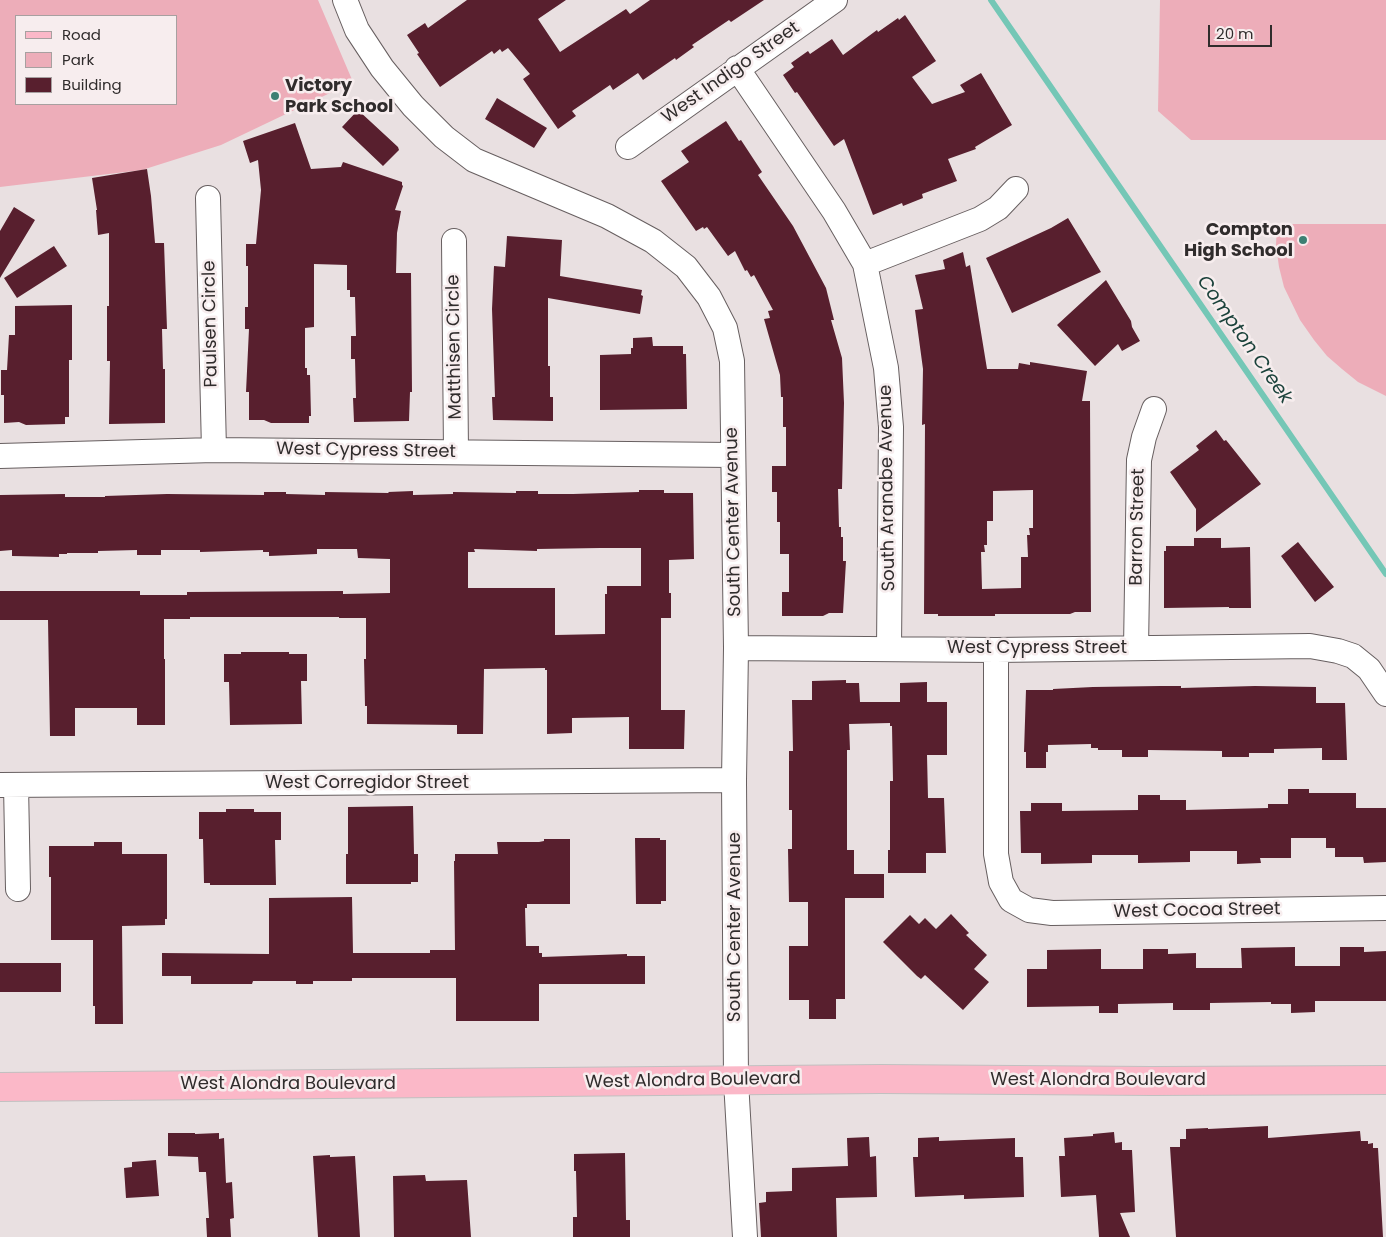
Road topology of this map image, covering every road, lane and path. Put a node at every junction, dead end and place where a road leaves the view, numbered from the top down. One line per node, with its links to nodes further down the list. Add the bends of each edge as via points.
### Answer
1 (345, 0): 12 (street, South Center Avenue, via 357,30 382,68 444,137 474,160 607,216 653,241 686,267 709,297 725,328 732,361)
2 (835, 0): 3 (street, West Indigo Street)
3 (737, 68): 4 (street, West Indigo Street); 8 (street, South Aranabe Avenue, via 834,211)
4 (628, 147)
5 (1016, 188): 8 (street, via 998,208 980,218)
6 (208, 198): 10 (street, Paulsen Circle)
7 (454, 241): 11 (street, Matthisen Circle)
8 (865, 264): 15 (street, South Aranabe Avenue, via 886,368 891,427)
9 (1154, 409): 16 (street, Barron Street, via 1139,460)
10 (214, 450): 11 (street, West Cypress Street); 13 (street, West Cypress Street)
11 (456, 452): 12 (street, West Cypress Street)
12 (732, 455): 14 (street, South Center Avenue)
13 (0, 456)
14 (736, 648): 15 (street, West Cypress Street); 19 (street, South Center Avenue)
15 (889, 648): 17 (street, West Cypress Street)
16 (1136, 648): 17 (street, West Cypress Street); 18 (street, West Cypress Street, via 1310,646 1338,651 1353,656 1369,669)
17 (996, 650): 22 (street, West Cocoa Street, via 996,854 1001,882 1011,900 1029,910 1052,913)
18 (1386, 694)
19 (734, 780): 20 (street, West Corregidor Street); 24 (street, South Center Avenue)
20 (8, 785): 21 (street)
21 (18, 889)
22 (1386, 908)
23 (1386, 1080): 24 (main road, West Alondra Boulevard)
24 (736, 1081): 25 (main road, West Alondra Boulevard); 26 (street, South Center Avenue)
25 (0, 1087)
26 (745, 1237)

